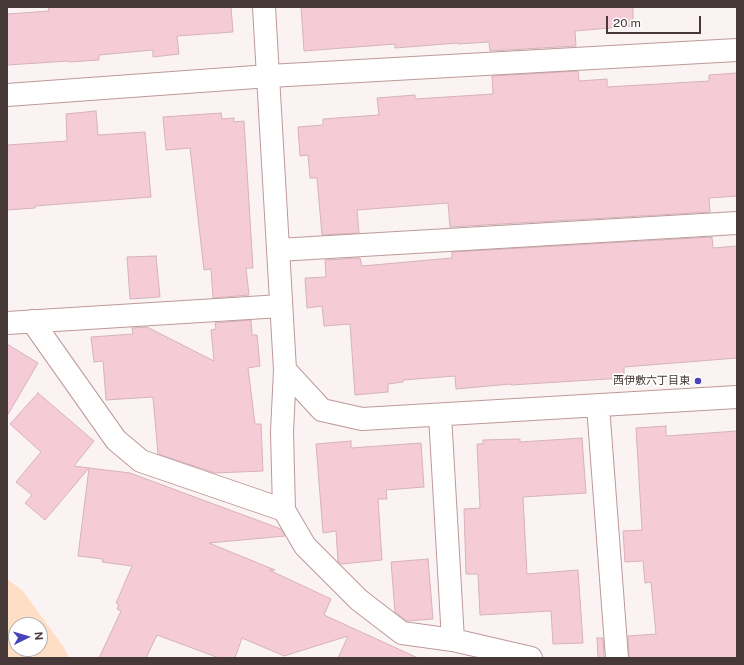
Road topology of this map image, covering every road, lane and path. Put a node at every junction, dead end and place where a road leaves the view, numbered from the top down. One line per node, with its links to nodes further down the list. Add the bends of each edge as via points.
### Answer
1 (264, 7): 3 (street)
2 (737, 50): 3 (street)
3 (268, 76): 4 (street); 6 (street)
4 (7, 95)
5 (737, 223): 6 (street)
6 (278, 250): 7 (street)
7 (281, 306): 8 (street); 10 (street)
8 (32, 321): 9 (street); 14 (street, via 116,440 141,461)
9 (7, 323)
10 (285, 370): 13 (street, via 322,410 362,419); 14 (street, via 282,432)
11 (737, 397): 12 (street)
12 (598, 406): 13 (street); 17 (street)
13 (440, 415): 15 (street)
14 (284, 510): 15 (street, via 305,546 359,600 402,633)
15 (453, 640): 16 (street)
16 (532, 658)
17 (617, 658)

